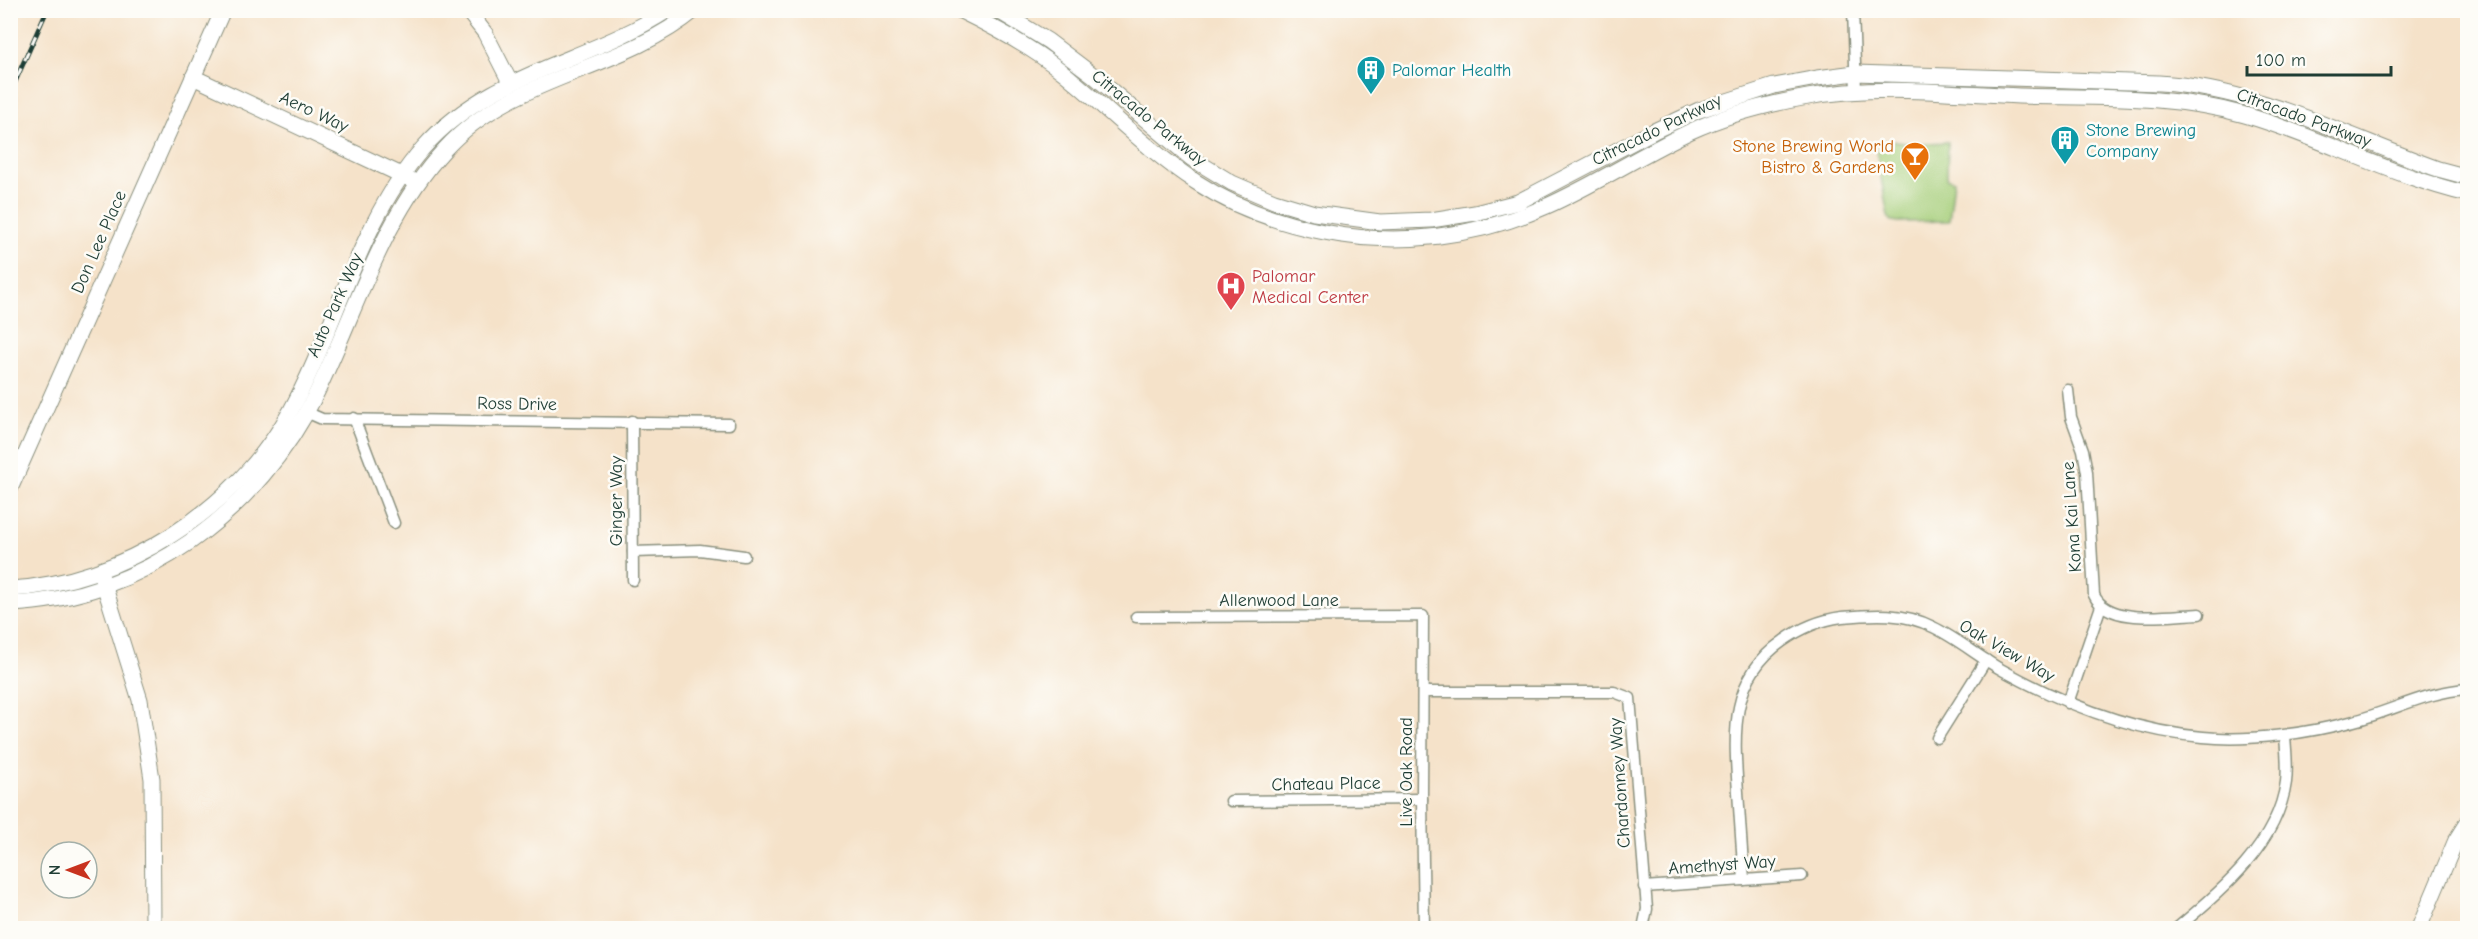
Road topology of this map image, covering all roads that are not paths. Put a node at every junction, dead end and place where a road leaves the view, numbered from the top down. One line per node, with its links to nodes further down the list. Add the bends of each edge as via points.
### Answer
1 (223, 10): 9 (main road, Don Lee Place)
2 (467, 10): 10 (main road, via 485,33)
3 (668, 10): 10 (main road, Auto Park Way, via 625,35)
4 (695, 10): 16 (main road, Auto Park Way, via 655,38 517,96 480,117 446,147)
5 (959, 10): 11 (main road, Citracado Parkway, via 1022,44 1061,71 1198,183 1275,219 1353,237 1440,236 1492,226 1546,207 1671,140 1732,115 1804,97)
6 (997, 10): 8 (main road, Citracado Parkway, via 1048,41 1191,158 1232,183 1314,213 1380,222 1431,220 1518,201 1699,110 1774,86)
7 (1853, 10): 8 (street)
8 (1855, 73): 11 (street); 12 (main road, Citracado Parkway, via 2178,84 2263,103)
9 (193, 77): 14 (main road, Aero Way); 23 (main road, Don Lee Place)
10 (510, 82): 14 (main road, Auto Park Way, via 462,113 424,147)
11 (1856, 91): 13 (main road, Citracado Parkway, via 2143,99 2193,104 2247,116)
12 (2392, 152): 13 (main road); 15 (main road, Citracado Parkway)
13 (2386, 168): 17 (main road, Citracado Parkway)
14 (402, 174): 16 (main road, Aero Way); 27 (main road, Auto Park Way, via 373,228 289,414 254,462 190,523 139,554)
15 (2468, 177)
16 (417, 183): 19 (main road, Auto Park Way, via 397,215)
17 (2468, 194)
18 (2068, 390): 32 (street, Kona Kai Lane, via 2071,417 2087,472 2094,595)
19 (306, 412): 20 (street, Ross Drive, via 322,419); 29 (main road, Auto Park Way, via 259,481 212,526 161,561)
20 (354, 418): 21 (street, Ross Drive); 24 (street)
21 (632, 422): 22 (street, Ross Drive); 25 (street, Ginger Way)
22 (729, 424)
23 (10, 489)
24 (394, 523)
25 (633, 552): 26 (street, via 700,550); 28 (street, Ginger Way)
26 (744, 556)
27 (99, 570): 29 (main road); 30 (main road, Auto Park Way)
28 (633, 580)
29 (104, 586): 31 (main road, Auto Park Way, via 68,597); 48 (main road, via 140,700 152,779)
30 (10, 589)
31 (10, 604)
32 (2101, 606): 33 (street, via 2117,615); 39 (street)
33 (2199, 614)
34 (1136, 616): 35 (street, Allenwood Lane)
35 (1423, 616): 38 (street, Live Oak Road)
36 (1986, 660): 39 (street, Oak View Way); 41 (street); 46 (street, Oak View Way, via 1934,627 1909,617 1877,614 1822,621 1802,628 1777,645 1756,667 1737,712 1734,738)
37 (2468, 689): 40 (street, Oak View Way, via 2449,690 2354,721)
38 (1423, 692): 42 (street, Live Oak Road); 47 (street, Chardonney Way, via 1614,692 1630,698)
39 (2068, 703): 40 (street, Oak View Way, via 2143,727 2204,738)
40 (2285, 736): 51 (street, via 2286,782 2267,835 2237,872)
41 (1937, 738)
42 (1422, 799): 43 (street, Chateau Place); 49 (street, Live Oak Road)
43 (1232, 801)
44 (2468, 821): 52 (main road)
45 (1803, 876): 46 (street, Amethyst Way)
46 (1744, 880): 47 (street, Amethyst Way)
47 (1644, 887): 50 (street, Chardonney Way, via 1647,909)
48 (153, 928)
49 (1424, 928)
50 (1643, 928)
51 (2177, 928)
52 (2419, 928)

